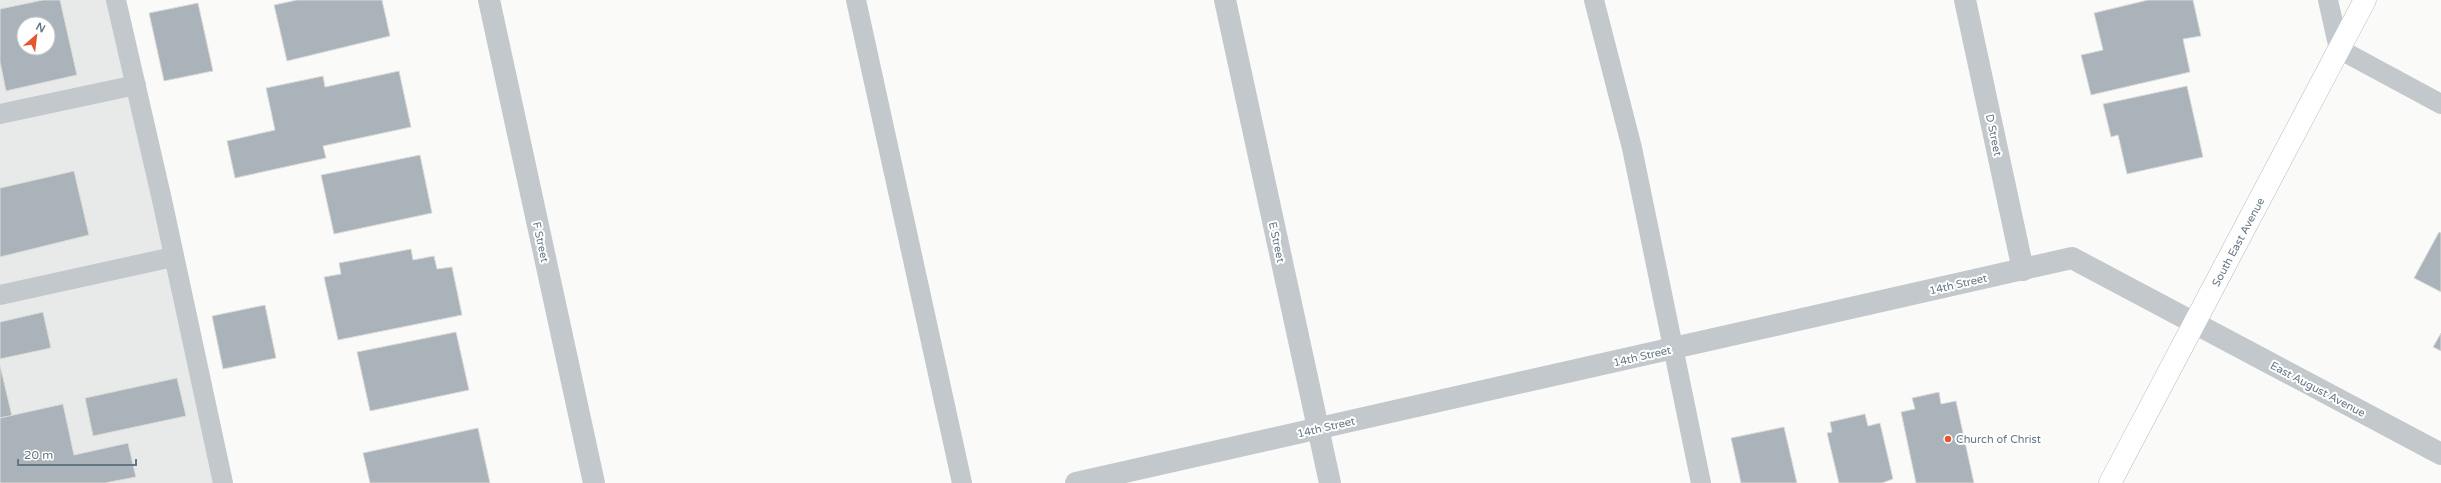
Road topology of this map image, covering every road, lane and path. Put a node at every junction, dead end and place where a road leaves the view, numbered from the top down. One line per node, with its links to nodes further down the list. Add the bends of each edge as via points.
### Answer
1 (116, 0): 10 (lane)
2 (489, 0): 21 (street, F Street)
3 (856, 0): 22 (lane)
4 (1225, 0): 18 (street, E Street)
5 (1594, 0): 17 (lane, via 1632,148)
6 (1965, 0): 14 (street, D Street)
7 (2328, 0): 9 (lane)
8 (2365, 0): 9 (street, South East Avenue)
9 (2339, 49): 11 (lane); 16 (street, South East Avenue)
10 (136, 85): 12 (lane); 13 (lane)
11 (2441, 104)
12 (0, 114)
13 (173, 258): 15 (lane); 20 (lane)
14 (2023, 270): 16 (street, 14th Street, via 2072,258); 17 (street, 14th Street)
15 (0, 295)
16 (2195, 323): 19 (street, East August Avenue); 26 (street, South East Avenue)
17 (1672, 349): 18 (street, 14th Street); 25 (lane)
18 (1318, 429): 23 (street, 14th Street); 24 (street, E Street)
19 (2441, 454)
20 (223, 483)
21 (594, 483)
22 (962, 483)
23 (1076, 483)
24 (1330, 483)
25 (1701, 483)
26 (2110, 483)

